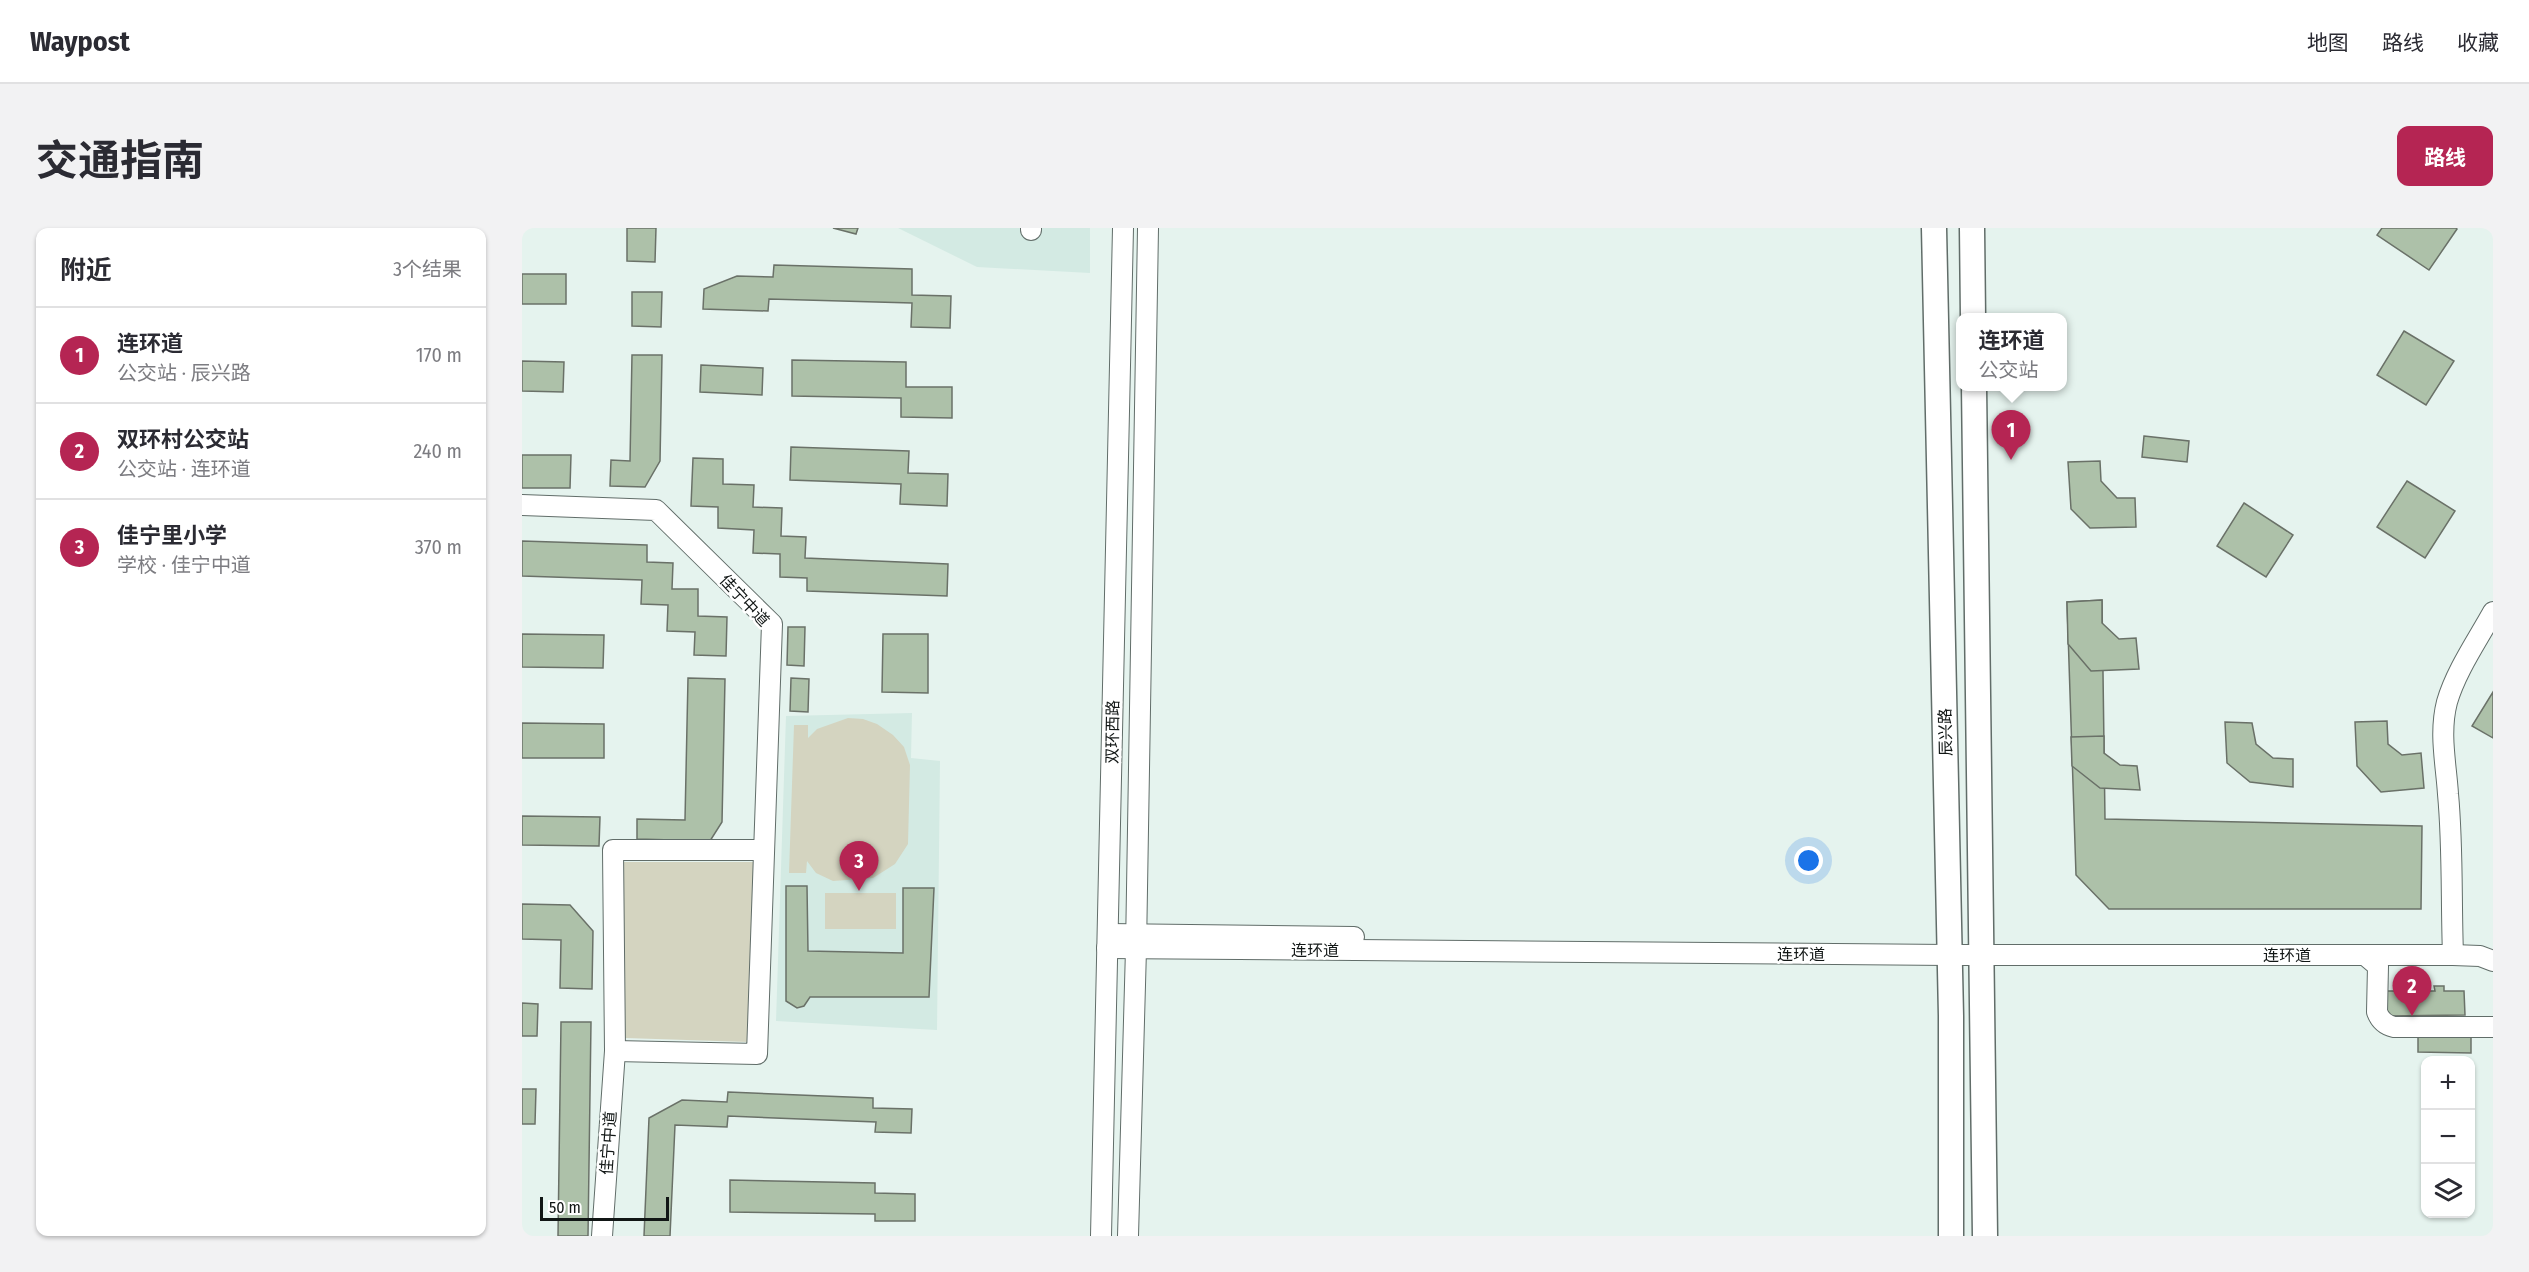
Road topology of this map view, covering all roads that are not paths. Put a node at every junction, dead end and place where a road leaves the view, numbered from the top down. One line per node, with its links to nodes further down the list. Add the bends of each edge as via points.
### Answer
1 (1123, 228): 10 (street, 双环西路)
2 (1148, 228): 11 (street, 双环西路)
3 (1934, 228): 15 (main road, 辰兴路)
4 (1972, 228): 5 (main road)
5 (1973, 313)
6 (1974, 391): 13 (main road, 辰兴路)
7 (522, 505): 9 (street, 佳宁中道, via 656,510 772,624)
8 (2493, 612): 14 (street, via 2447,701 2444,719)
9 (764, 850): 19 (street, 佳宁中道, via 757,1054); 19 (street, 佳宁中道, via 613,850)
10 (1107, 941): 11 (street, 连环道); 21 (street, 双环西路)
11 (1136, 941): 15 (street, 连环道); 22 (street, 双环西路)
12 (2493, 948): 14 (street, via 2471,943)
13 (1981, 949): 14 (street); 15 (street, 连环道); 16 (street, 连环道); 24 (main road, 辰兴路)
14 (2453, 949): 16 (street, 连环道); 17 (street, 连环道)
15 (1949, 950): 23 (main road, 辰兴路)
16 (2365, 955): 18 (street, via 2378,966 2377,1012 2387,1024)
17 (2493, 960)
18 (2493, 1027)
19 (615, 1051): 20 (street, 佳宁中道)
20 (602, 1236)
21 (1101, 1236)
22 (1128, 1236)
23 (1951, 1236)
24 (1985, 1236)

